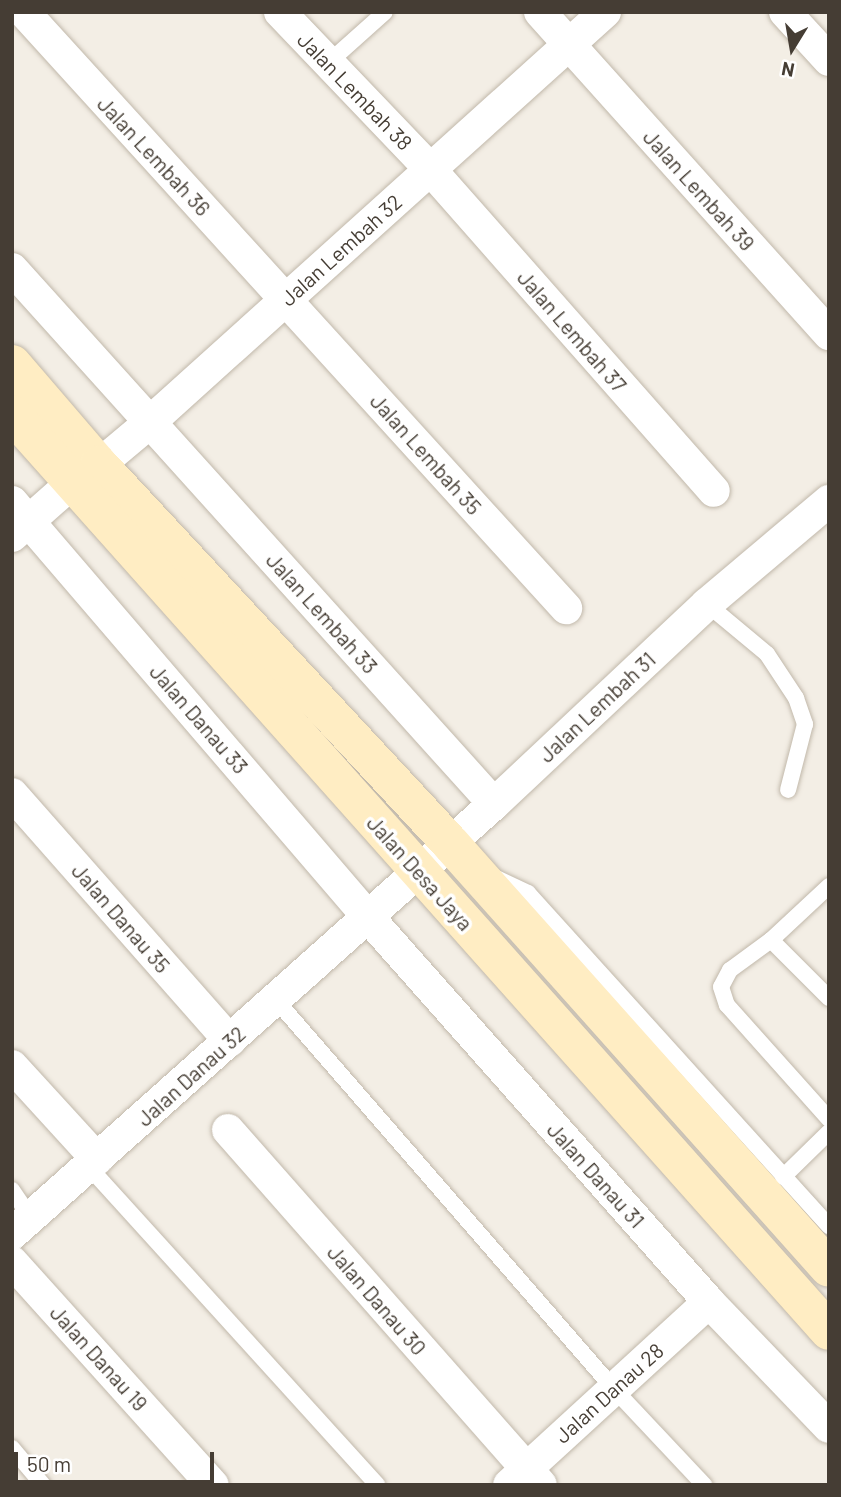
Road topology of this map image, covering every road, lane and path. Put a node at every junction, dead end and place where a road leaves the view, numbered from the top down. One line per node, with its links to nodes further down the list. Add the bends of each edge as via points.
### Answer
1 (24, 12): 12 (street, Jalan Lembah 36)
2 (280, 12): 9 (street, Jalan Lembah 38)
3 (385, 12): 9 (lane)
4 (541, 12): 7 (street, Jalan Lembah 39)
5 (605, 12): 7 (street, Jalan Lembah 32)
6 (785, 12): 8 (street)
7 (570, 44): 10 (street, Jalan Lembah 32); 13 (street, Jalan Lembah 39)
8 (829, 60)
9 (328, 64): 10 (street, Jalan Lembah 38)
10 (430, 169): 12 (street, Jalan Lembah 32); 18 (street, Jalan Lembah 37)
11 (12, 269): 16 (street, Jalan Lembah 33)
12 (286, 299): 16 (street, Jalan Lembah 32); 22 (street, Jalan Lembah 35)
13 (829, 334)
14 (12, 364): 17 (main road, Jalan Desa Jaya)
15 (12, 414): 17 (main road, Jalan Desa Jaya)
16 (149, 422): 17 (street, Jalan Lembah 32); 25 (street, Jalan Lembah 33)
17 (86, 473): 20 (street, Jalan Lembah 32); 26 (main road, Jalan Desa Jaya); 27 (main road, Jalan Desa Jaya)
18 (714, 492)
19 (829, 501): 21 (street, Jalan Lembah 31)
20 (18, 520): 29 (street, Jalan Danau 33)
21 (707, 604): 23 (lane, via 767,654 796,698 805,724); 25 (street, Jalan Lembah 31)
22 (566, 608)
23 (788, 790)
24 (12, 794): 33 (street, Jalan Danau 35)
25 (494, 804): 26 (street, Jalan Lembah 31)
26 (460, 855): 27 (street, Jalan Lembah 31); 39 (lane, via 528,893); 44 (main road, Jalan Desa Jaya)
27 (419, 871): 29 (street, Jalan Lembah 31); 46 (main road, Jalan Desa Jaya)
28 (829, 886): 30 (lane)
29 (368, 917): 32 (street, Jalan Danau 32); 45 (street, Jalan Danau 31)
30 (771, 940): 31 (lane); 35 (lane, via 730,970 722,996)
31 (829, 998)
32 (276, 1000): 33 (street, Jalan Danau 32); 47 (lane)
33 (230, 1041): 38 (street, Jalan Danau 32)
34 (12, 1066): 38 (street)
35 (829, 1119)
36 (228, 1130): 50 (street, Jalan Danau 30)
37 (829, 1132): 39 (lane)
38 (93, 1163): 41 (street, Jalan Danau 32); 53 (lane)
39 (783, 1177): 42 (lane)
40 (12, 1190): 41 (lane)
41 (22, 1226)
42 (829, 1226)
43 (12, 1262): 52 (street, Jalan Danau 19)
44 (829, 1268)
45 (709, 1302): 47 (street, Jalan Danau 28); 48 (street, Jalan Danau 31)
46 (829, 1331)
47 (614, 1389): 50 (street, Jalan Danau 28); 54 (lane)
48 (829, 1427)
49 (12, 1448): 51 (lane)
50 (525, 1479)
51 (43, 1485)
52 (213, 1485)
53 (377, 1485)
54 (704, 1485)

